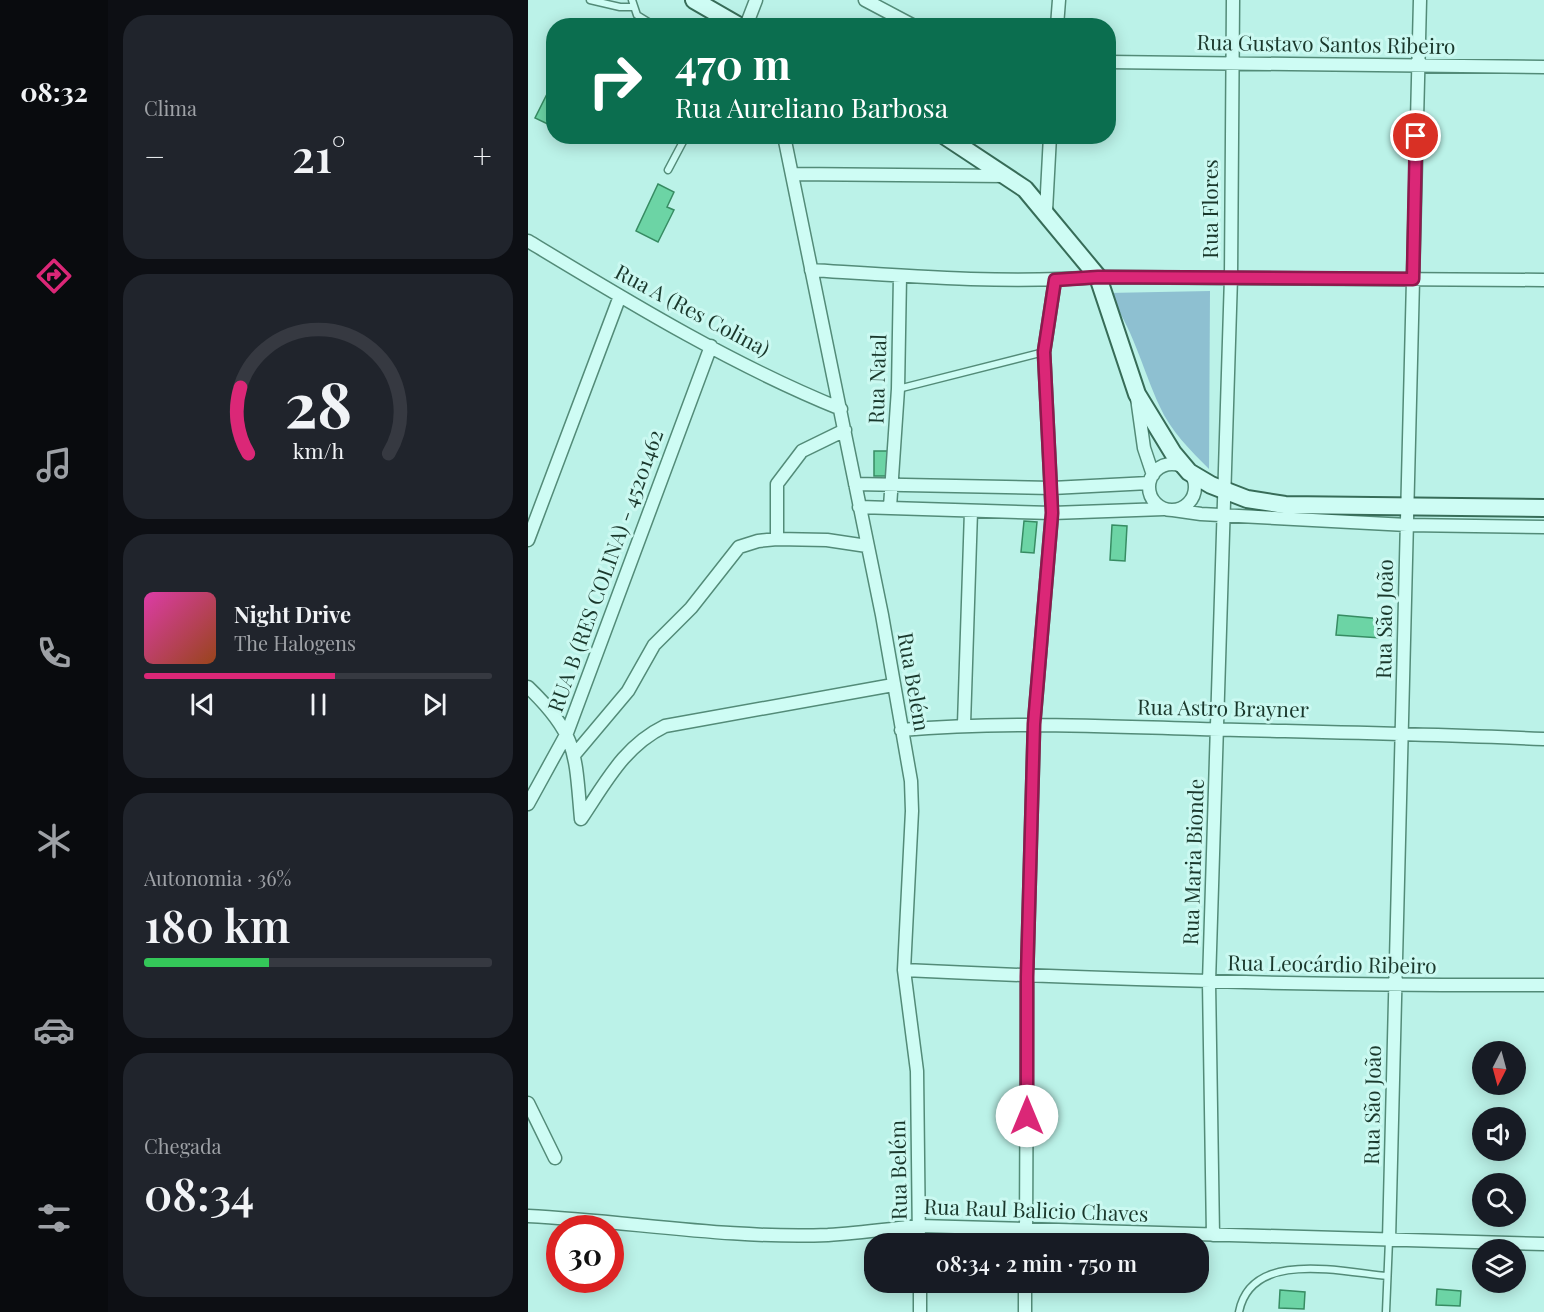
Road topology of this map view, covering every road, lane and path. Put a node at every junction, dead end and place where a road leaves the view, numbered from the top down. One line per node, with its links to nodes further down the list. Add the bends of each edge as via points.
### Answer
1 (590, 0): 8 (lane, via 620,7)
2 (694, 0): 10 (main road)
3 (756, 0): 11 (street)
4 (865, 0): 12 (street)
5 (1059, 0): 13 (street)
6 (1233, 0): 15 (street, Rua Flores)
7 (1419, 0): 16 (street, Rua São João)
8 (633, 3): 9 (lane)
9 (642, 18)
10 (725, 18)
11 (749, 18)
12 (899, 18)
13 (1058, 18)
14 (1116, 62): 15 (street, Rua Gustavo Santos Ribeiro)
15 (1231, 63): 16 (street, Rua Gustavo Santos Ribeiro); 30 (street, Rua Flores)
16 (1418, 64): 17 (street, Rua Gustavo Santos Ribeiro); 31 (street, Rua São João)
17 (1544, 67)
18 (682, 144): 22 (lane)
19 (786, 144): 23 (street, Rua Belém)
20 (957, 144): 24 (main road)
21 (1050, 144): 25 (street)
22 (668, 170)
23 (792, 174): 24 (street); 27 (street, Rua Belém)
24 (1006, 176): 25 (main road)
25 (1046, 211): 29 (main road)
26 (528, 241): 34 (street, Rua A (Res Colina))
27 (811, 270): 28 (street); 39 (street, Rua Belém)
28 (900, 276): 32 (street); 37 (street, Rua Natal)
29 (1098, 277): 30 (street); 32 (street); 38 (main road)
30 (1231, 277): 31 (street); 46 (street, Rua Flores)
31 (1413, 279): 33 (street); 47 (street, Rua São João)
32 (1055, 280): 36 (street)
33 (1544, 280)
34 (620, 296): 35 (street, Rua A (Res Colina)); 58 (street)
35 (711, 346): 39 (street, Rua A (Res Colina)); 67 (street, RUA B (RES COLINA) - 45201462)
36 (1044, 352): 37 (lane); 45 (street)
37 (898, 389): 43 (street, Rua Natal)
38 (1137, 394): 41 (main road); 42 (street)
39 (841, 409): 40 (street, Rua Belém)
40 (845, 430): 44 (street, Rua Belém); 57 (street, via 802,451 777,484)
41 (1189, 472): 42 (street, via 1163,466); 46 (main road); 51 (street, via 1193,496 1182,508)
42 (1151, 479): 45 (street); 51 (street, via 1150,496)
43 (892, 483): 44 (street); 45 (street); 49 (street)
44 (855, 484): 48 (street, Rua Belém)
45 (1052, 488): 53 (street)
46 (1225, 490): 47 (main road, via 1247,499 1285,505); 54 (street, Rua Maria Bionde)
47 (1407, 506): 50 (main road); 55 (street, Rua São João)
48 (859, 507): 49 (street); 59 (street, Rua Belém)
49 (890, 507): 52 (street)
50 (1544, 508)
51 (1169, 510): 53 (street); 54 (street)
52 (970, 511): 53 (street); 62 (street)
53 (1052, 513): 63 (street)
54 (1224, 514): 55 (street); 65 (street, Rua Maria Bionde)
55 (1407, 525): 56 (street); 66 (street, Rua São João)
56 (1544, 527)
57 (777, 539): 59 (street); 69 (street, via 739,547 692,608 654,645 628,691)
58 (528, 540)
59 (867, 546): 60 (street, Rua Belém)
60 (892, 685): 64 (street, Rua Belém); 69 (street, via 664,726 644,736 625,754 581,819)
61 (530, 693): 67 (street, via 553,712)
62 (964, 724): 63 (street, Rua Astro Brayner); 64 (street, Rua Astro Brayner)
63 (1034, 724): 65 (street, Rua Astro Brayner); 72 (street)
64 (901, 730): 71 (street, Rua Belém, via 911,781 912,811)
65 (1218, 730): 66 (street, Rua Astro Brayner); 73 (street, Rua Maria Bionde)
66 (1402, 732): 68 (street, Rua Astro Brayner); 75 (street, Rua São João)
67 (567, 733): 69 (street); 70 (street, RUA B (RES COLINA) - 45201462)
68 (1544, 739)
69 (575, 754)
70 (528, 804)
71 (904, 970): 72 (street, Rua Leocárdio Ribeiro); 79 (street, Rua Belém, via 916,1071)
72 (1027, 977): 73 (street, Rua Leocárdio Ribeiro); 82 (street)
73 (1209, 982): 75 (street, Rua Leocárdio Ribeiro); 84 (street, Rua Maria Bionde)
74 (1544, 985): 75 (street, Rua Leocárdio Ribeiro)
75 (1396, 986): 85 (street, Rua São João)
76 (528, 1103): 77 (street)
77 (555, 1158)
78 (528, 1216): 79 (street, Rua Raul Balicio Chaves, via 696,1230 828,1235)
79 (919, 1226): 80 (street, Rua Belém); 81 (street, Rua Raul Balicio Chaves)
80 (919, 1233)
81 (988, 1233)
82 (1027, 1233)
83 (1209, 1235): 84 (street, Rua Raul Balicio Chaves)
84 (1213, 1235): 85 (street, Rua Raul Balicio Chaves)
85 (1389, 1240): 86 (street, Rua Raul Balicio Chaves); 87 (lane)
86 (1544, 1244)
87 (1387, 1276): 92 (lane, via 1301,1268 1271,1272 1253,1284); 93 (lane)
88 (920, 1293): 90 (street)
89 (1025, 1293): 91 (street)
90 (920, 1312)
91 (1025, 1312)
92 (1239, 1312)
93 (1386, 1312)

